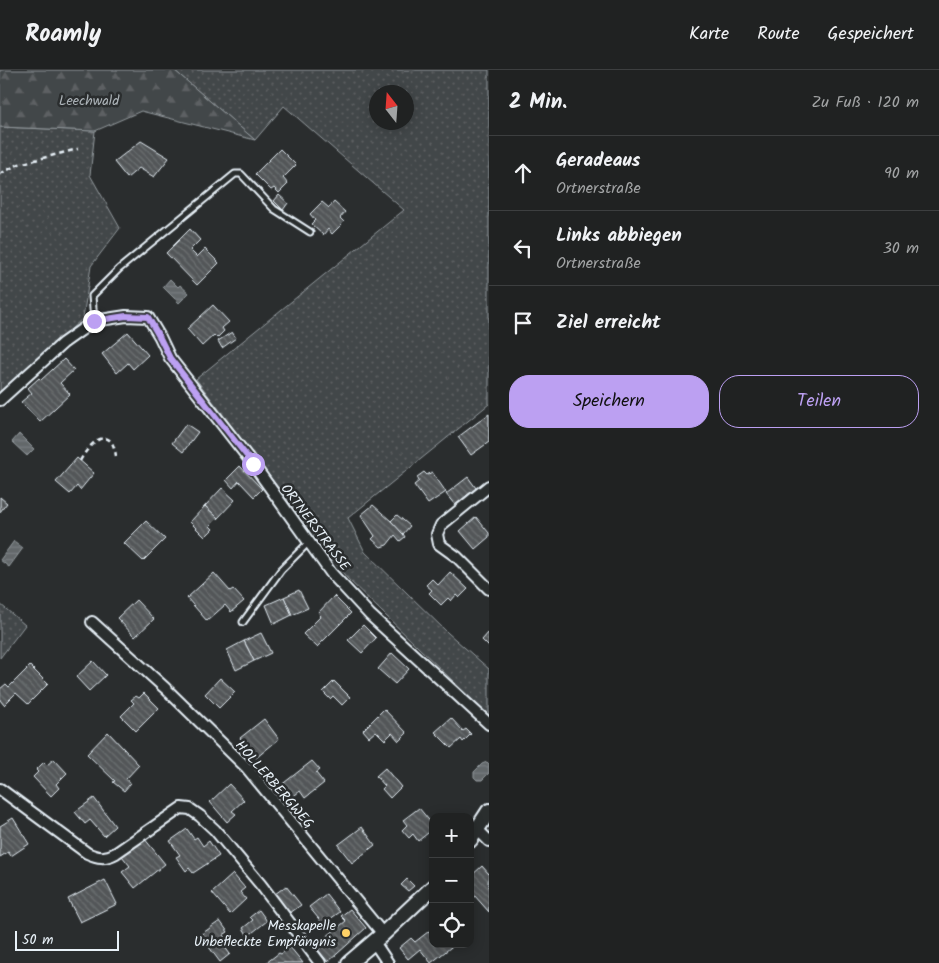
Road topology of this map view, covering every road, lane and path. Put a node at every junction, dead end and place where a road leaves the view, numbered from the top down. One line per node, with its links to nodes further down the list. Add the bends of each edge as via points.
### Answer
1 (78, 149): 2 (path, via 19,164)
2 (0, 174)
3 (310, 232): 4 (lane, via 274,209 241,174 235,174 119,269 92,296)
4 (94, 321): 5 (street, ORTNERSTRASSE, via 63,343); 9 (street, ORTNERSTRASSE, via 126,316 148,317 170,358)
5 (0, 400)
6 (116, 456): 7 (path, via 113,442 104,437)
7 (80, 461)
8 (489, 486): 10 (street, via 441,525 438,534 439,544)
9 (309, 542): 12 (lane, via 281,570); 13 (street, ORTNERSTRASSE, via 370,615)
10 (489, 589)
11 (92, 622): 19 (street, HOLLERBERGWEG, via 247,768)
12 (243, 622)
13 (489, 724)
14 (0, 789): 20 (street, via 97,858 116,853 181,808 190,809 215,830)
15 (489, 812): 16 (street)
16 (474, 835): 17 (street)
17 (489, 841)
18 (429, 891): 19 (street)
19 (378, 938): 21 (street); 22 (street, HOLLERBERGWEG)
20 (320, 963)
21 (349, 963)
22 (388, 963)

